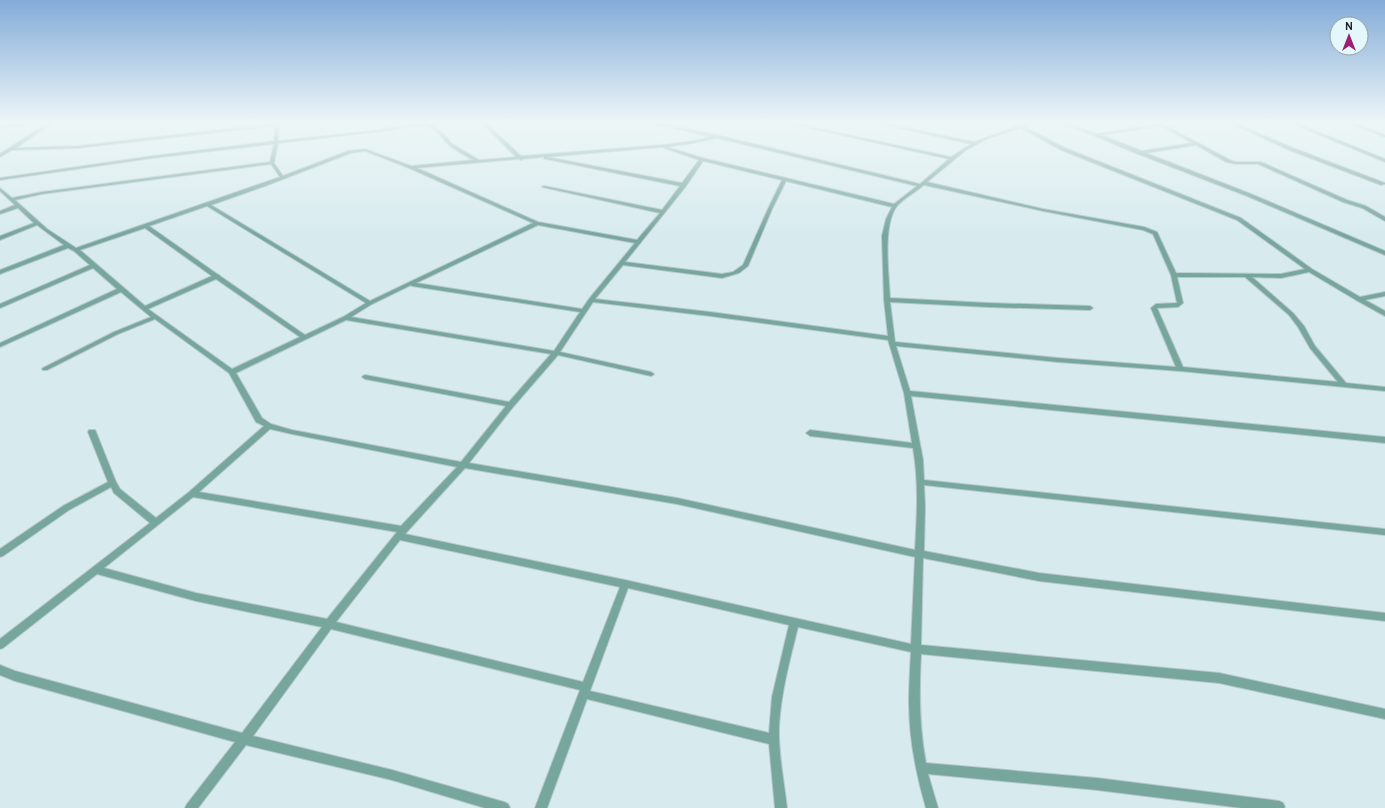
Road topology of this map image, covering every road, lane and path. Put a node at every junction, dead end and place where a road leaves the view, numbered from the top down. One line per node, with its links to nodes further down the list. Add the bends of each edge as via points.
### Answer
1 (702, 159): 23 (street)
2 (137, 160): 19 (street)
3 (273, 160): 16 (street)
4 (329, 160): 18 (street)
5 (391, 160): 17 (street)
6 (505, 160): 15 (street)
7 (556, 160): 23 (street)
8 (705, 160): 20 (street)
9 (814, 160): 21 (street)
10 (949, 160): 21 (street)
11 (1090, 160): 43 (street, via 1239,219)
12 (1157, 160): 40 (street)
13 (1227, 160): 32 (street, via 1259,163 1364,207)
14 (1322, 160): 22 (street)
15 (477, 161): 17 (street)
16 (272, 163): 18 (street); 26 (street)
17 (411, 167): 34 (street)
18 (282, 177): 27 (street)
19 (0, 179)
20 (785, 179): 29 (street); 41 (street, via 745,266 739,272 722,276)
21 (922, 184): 29 (street); 45 (street, via 1150,231 1158,236)
22 (1383, 184)
23 (684, 185): 31 (street)
24 (544, 187): 31 (street)
25 (0, 189): 26 (street)
26 (12, 199): 28 (street)
27 (208, 205): 35 (street); 54 (street)
28 (18, 206): 30 (street); 33 (street)
29 (895, 206): 53 (street, via 885,236)
30 (0, 212)
31 (663, 212): 37 (street)
32 (1385, 219)
33 (38, 223): 36 (street); 38 (street)
34 (537, 223): 37 (street); 48 (street)
35 (146, 226): 39 (street); 46 (street)
36 (0, 238)
37 (638, 242): 41 (street)
38 (67, 246): 39 (street); 44 (street)
39 (76, 250): 42 (street)
40 (1385, 253)
41 (621, 263): 52 (street)
42 (93, 266): 49 (street); 55 (street)
43 (1310, 270): 47 (street, via 1281,276); 51 (street)
44 (0, 272)
45 (1174, 275): 47 (street); 67 (street, via 1180,303 1154,308)
46 (217, 276): 57 (street); 62 (street)
47 (1247, 276): 71 (street, via 1291,314 1312,347)
48 (412, 284): 54 (street); 58 (street)
49 (120, 290): 57 (street); 64 (street)
50 (1385, 294): 51 (street)
51 (1358, 299): 59 (street)
52 (591, 300): 58 (street); 63 (street, via 710,314)
53 (887, 300): 56 (street); 63 (street)
54 (370, 303): 61 (street)
55 (0, 306)
56 (1090, 308)
57 (144, 309): 60 (street)
58 (584, 311): 65 (street)
59 (1385, 314)
60 (155, 317): 66 (street, via 116,333); 68 (street)
61 (345, 318): 62 (street); 65 (street)
62 (304, 337): 68 (street)
63 (892, 341): 67 (street, via 1058,360); 73 (street)
64 (0, 345)
65 (556, 353): 69 (street); 74 (street)
66 (45, 369)
67 (1180, 369): 71 (street)
68 (232, 372): 75 (street, via 259,420)
69 (652, 374)
70 (365, 377): 74 (street)
71 (1344, 385): 72 (street)
72 (1385, 389)
73 (907, 393): 78 (street); 79 (street)
74 (512, 405): 80 (street)
75 (268, 426): 80 (street); 83 (street)
76 (92, 432): 82 (street)
77 (810, 433): 79 (street)
78 (1385, 440)
79 (916, 446): 81 (street)
80 (463, 465): 86 (street); 88 (street, via 677,502)
81 (920, 482): 85 (street); 88 (street)
82 (112, 483): 84 (street, via 117,491); 87 (street, via 66,508)
83 (192, 494): 84 (street); 86 (street)
84 (156, 523): 89 (street)
85 (1385, 532)
86 (400, 533): 90 (street); 93 (street)
87 (0, 554)
88 (918, 554): 91 (street, via 1062,580); 95 (street)
89 (96, 570): 93 (street, via 196,597); 94 (street)
90 (625, 584): 92 (street); 97 (street)
91 (1385, 617)
92 (794, 623): 95 (street); 100 (street, via 781,680)
93 (329, 624): 97 (street); 99 (street)
94 (0, 645)
95 (915, 649): 98 (street, via 1219,678); 101 (street, via 915,729)
96 (0, 670): 99 (street)
97 (585, 691): 100 (street); 105 (street)
98 (1385, 714)
99 (244, 739): 103 (street); 104 (street, via 392,775)
100 (774, 740): 106 (street)
101 (922, 768): 102 (street, via 1096,784); 107 (street)
102 (1279, 807)
103 (191, 808)
104 (504, 808)
105 (541, 808)
106 (782, 808)
107 (932, 808)

